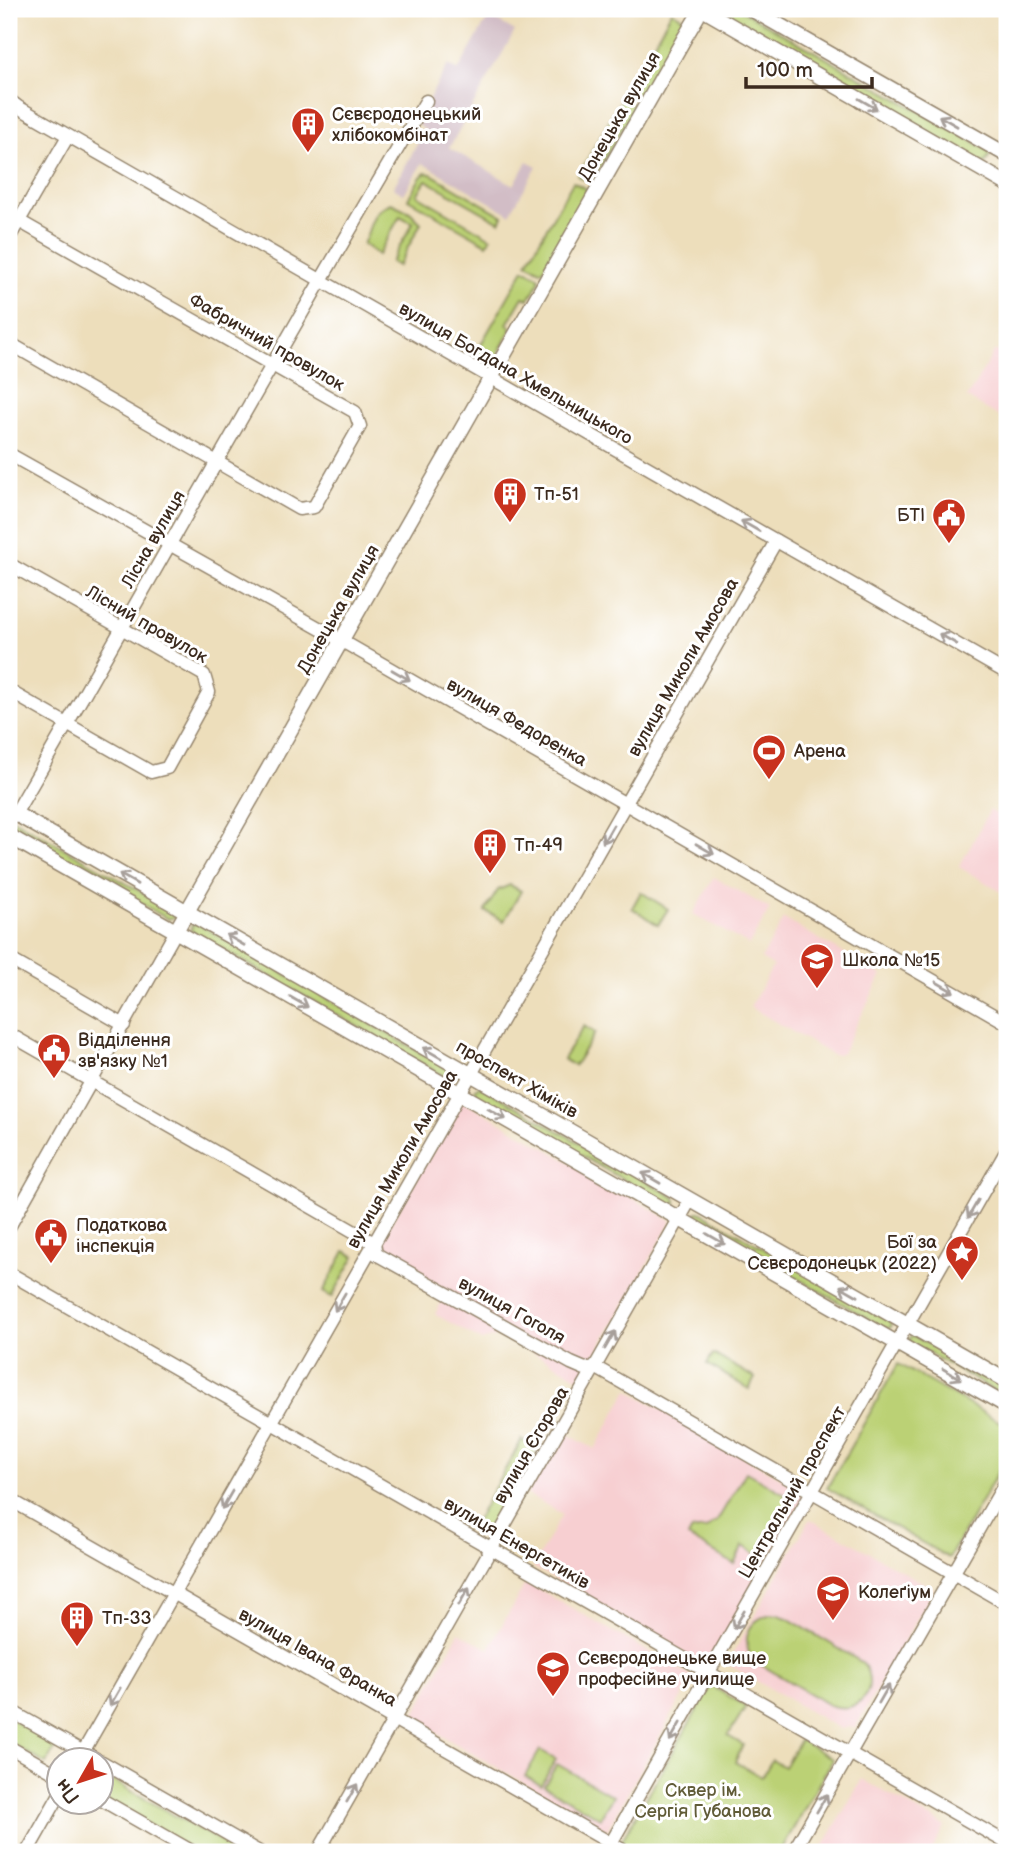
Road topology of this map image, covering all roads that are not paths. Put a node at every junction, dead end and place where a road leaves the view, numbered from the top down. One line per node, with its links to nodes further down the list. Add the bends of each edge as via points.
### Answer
1 (701, 9): 7 (main road, one-way to 7); 14 (main road, Донецька вулиця)
2 (751, 9): 6 (main road, one-way to 2)
3 (9, 100): 5 (street, вулиця Богдана Хмельницького)
4 (426, 101): 11 (street, Лісна вулиця)
5 (68, 136): 9 (street); 11 (street, вулиця Богдана Хмельницького)
6 (1004, 153): 7 (main road)
7 (988, 173): 8 (main road)
8 (1007, 184)
9 (19, 221): 10 (street); 13 (street, Фабричний провулок)
10 (9, 238)
11 (320, 281): 13 (street, Лісна вулиця); 14 (street, вулиця Богдана Хмельницького)
12 (9, 343): 16 (street, Фабричний провулок)
13 (273, 365): 16 (street, Лісна вулиця); 16 (street, Фабричний провулок, via 355,412 360,426 314,507 299,509)
14 (492, 379): 17 (street, вулиця Богдана Хмельницького, one-way to 14); 21 (main road, Донецька вулиця)
15 (9, 454): 18 (street, вулиця Федоренка)
16 (217, 463): 18 (street, Лісна вулиця)
17 (776, 541): 22 (street, вулиця Богдана Хмельницького, one-way to 17); 25 (street, вулиця Миколи Амосова)
18 (170, 546): 20 (street, Лісна вулиця); 21 (street, вулиця Федоренка)
19 (9, 564): 20 (street, Лісний провулок)
20 (122, 628): 24 (street, Лісна вулиця); 24 (street, Лісний провулок, via 204,675 209,692 167,768 151,772)
21 (342, 642): 25 (street, вулиця Федоренка, one-way to 25); 28 (main road, Донецька вулиця)
22 (1007, 673)
23 (9, 691): 24 (street, Лісний провулок)
24 (67, 724): 26 (street, Лісна вулиця)
25 (625, 804): 31 (street, вулиця Федоренка, one-way to 31); 34 (street, вулиця Миколи Амосова, one-way to 34)
26 (12, 812): 28 (main road, проспект Хіміків, one-way to 26)
27 (9, 835): 29 (main road)
28 (187, 913): 29 (main road, Донецька вулиця); 34 (main road, проспект Хіміків, one-way to 28)
29 (176, 931): 32 (street, Донецька вулиця); 36 (main road, one-way to 36)
30 (9, 959): 32 (street)
31 (1007, 1023)
32 (124, 1025): 35 (street, Донецька вулиця)
33 (9, 1034): 35 (street, вулиця Гоголя)
34 (470, 1075): 36 (street, вулиця Миколи Амосова); 38 (main road, проспект Хіміків, one-way to 34)
35 (92, 1082): 40 (street, Донецька вулиця); 41 (street, вулиця Гоголя)
36 (460, 1093): 39 (main road, one-way to 39); 41 (street, вулиця Миколи Амосова)
37 (1007, 1150): 43 (street, Центральний проспект, one-way to 43)
38 (691, 1200): 39 (street, вулиця Єгорова); 43 (main road, проспект Хіміків, one-way to 38)
39 (680, 1219): 44 (main road, one-way to 44); 45 (street, вулиця Єгорова, one-way to 39)
40 (9, 1227)
41 (374, 1243): 45 (street, вулиця Гоголя, via 376,1254 431,1285 571,1363); 48 (street, вулиця Миколи Амосова, one-way to 48)
42 (9, 1273): 48 (street, вулиця Енергетиків)
43 (908, 1324): 44 (street, Центральний проспект); 46 (main road, проспект Хіміків)
44 (897, 1343): 47 (main road, one-way to 47); 50 (street, Центральний проспект)
45 (595, 1367): 50 (street, вулиця Гоголя); 52 (street, вулиця Єгорова)
46 (1007, 1381)
47 (1007, 1406)
48 (271, 1423): 52 (street, вулиця Енергетиків); 54 (street, вулиця Миколи Амосова, one-way to 54)
49 (1007, 1480): 53 (street)
50 (813, 1492): 53 (street, вулиця Гоголя); 56 (street, Центральний проспект, one-way to 56)
51 (9, 1499): 54 (street, вулиця Івана Франка)
52 (491, 1549): 56 (street, вулиця Енергетиків); 58 (street, вулиця Єгорова, one-way to 52)
53 (954, 1573): 55 (street, вулиця Гоголя); 62 (street, one-way to 53)
54 (173, 1595): 58 (street, вулиця Івана Франка); 60 (street, вулиця Миколи Амосова, one-way to 60)
55 (1007, 1604)
56 (709, 1673): 62 (street, вулиця Енергетиків); 68 (street, Центральний проспект, one-way to 68)
57 (9, 1710): 59 (street)
58 (393, 1720): 68 (street, вулиця Івана Франка); 72 (street, вулиця Єгорова, one-way to 58)
59 (64, 1745)
60 (87, 1745)
61 (9, 1747): 63 (street)
62 (850, 1754): 67 (street, вулиця Енергетиків); 74 (street, one-way to 62)
63 (46, 1768)
64 (116, 1770): 71 (street)
65 (116, 1808): 70 (street)
66 (48, 1815): 69 (street)
67 (1007, 1843)
68 (609, 1848): 73 (street, вулиця Івана Франка)
69 (27, 1852)
70 (193, 1852)
71 (260, 1852)
72 (318, 1852)
73 (626, 1852)
74 (793, 1852)

